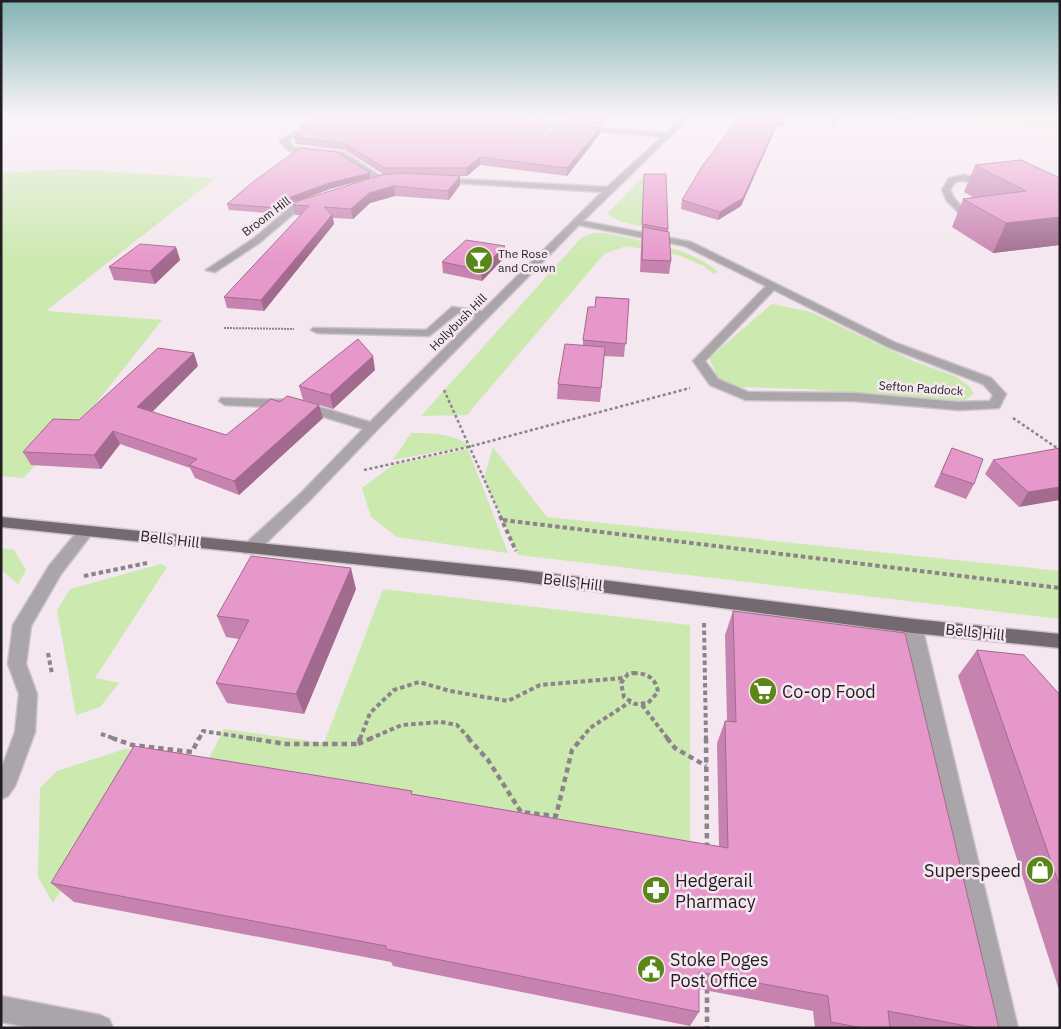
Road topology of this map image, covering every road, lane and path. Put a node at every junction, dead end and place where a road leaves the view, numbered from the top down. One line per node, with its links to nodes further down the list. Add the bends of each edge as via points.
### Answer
1 (358, 164): 5 (street, via 386,180)
2 (636, 164): 6 (street, Hollybush Hill)
3 (434, 180): 6 (street)
4 (1001, 182): 8 (street, via 963,177 952,180 946,190)
5 (372, 183)
6 (608, 190): 9 (street, Hollybush Hill)
7 (319, 198): 10 (street, Broom Hill, via 296,207 256,240)
8 (966, 217)
9 (578, 222): 11 (street, Sefton Paddock, via 688,244); 12 (street, Hollybush Hill)
10 (211, 270)
11 (773, 285): 16 (street, via 700,361); 18 (street, Sefton Paddock, via 892,345 987,380 1000,394)
12 (484, 315): 14 (street, via 456,309 429,334); 15 (street, Hollybush Hill)
13 (224, 328): 14 (path)
14 (317, 330)
15 (434, 367): 19 (street, Hollybush Hill); 20 (path)
16 (714, 382): 18 (street, Sefton Paddock, via 746,396 854,396 959,406); 20 (path)
17 (225, 401): 19 (street, via 296,404)
18 (994, 405): 21 (path)
19 (372, 427): 22 (street, Hollybush Hill)
20 (468, 447): 22 (path, via 376,469); 23 (path)
21 (1060, 450)
22 (326, 474): 26 (street, Hollybush Hill)
23 (503, 520): 27 (path); 30 (path)
24 (1, 522): 25 (main road, Bells Hill)
25 (86, 531): 26 (main road, Bells Hill); 42 (street, via 56,570 22,625 17,664 28,694 25,732 8,779)
26 (250, 549): 32 (main road, Bells Hill, via 515,575)
27 (519, 558)
28 (155, 562): 29 (path)
29 (76, 577)
30 (1060, 588)
31 (704, 619): 41 (path)
32 (913, 626): 33 (main road, Bells Hill); 48 (street)
33 (1060, 641)
34 (48, 650): 35 (path)
35 (53, 678)
36 (623, 678): 37 (path, via 621,694); 38 (path, via 639,673 655,681 658,692 654,701); 40 (path, via 540,685 508,701 419,682 394,690 370,713)
37 (630, 702): 38 (path); 40 (path, via 590,728 572,750 556,816 521,812 488,760 457,724 402,725)
38 (642, 705): 41 (path, via 675,748)
39 (101, 734): 40 (path, via 132,745 192,752 203,731 286,744)
40 (358, 744)
41 (706, 766): 43 (path)
42 (1, 789)
43 (707, 855)
44 (707, 980): 47 (path)
45 (1, 1009): 46 (street)
46 (100, 1028)
47 (707, 1028)
48 (1005, 1028)

